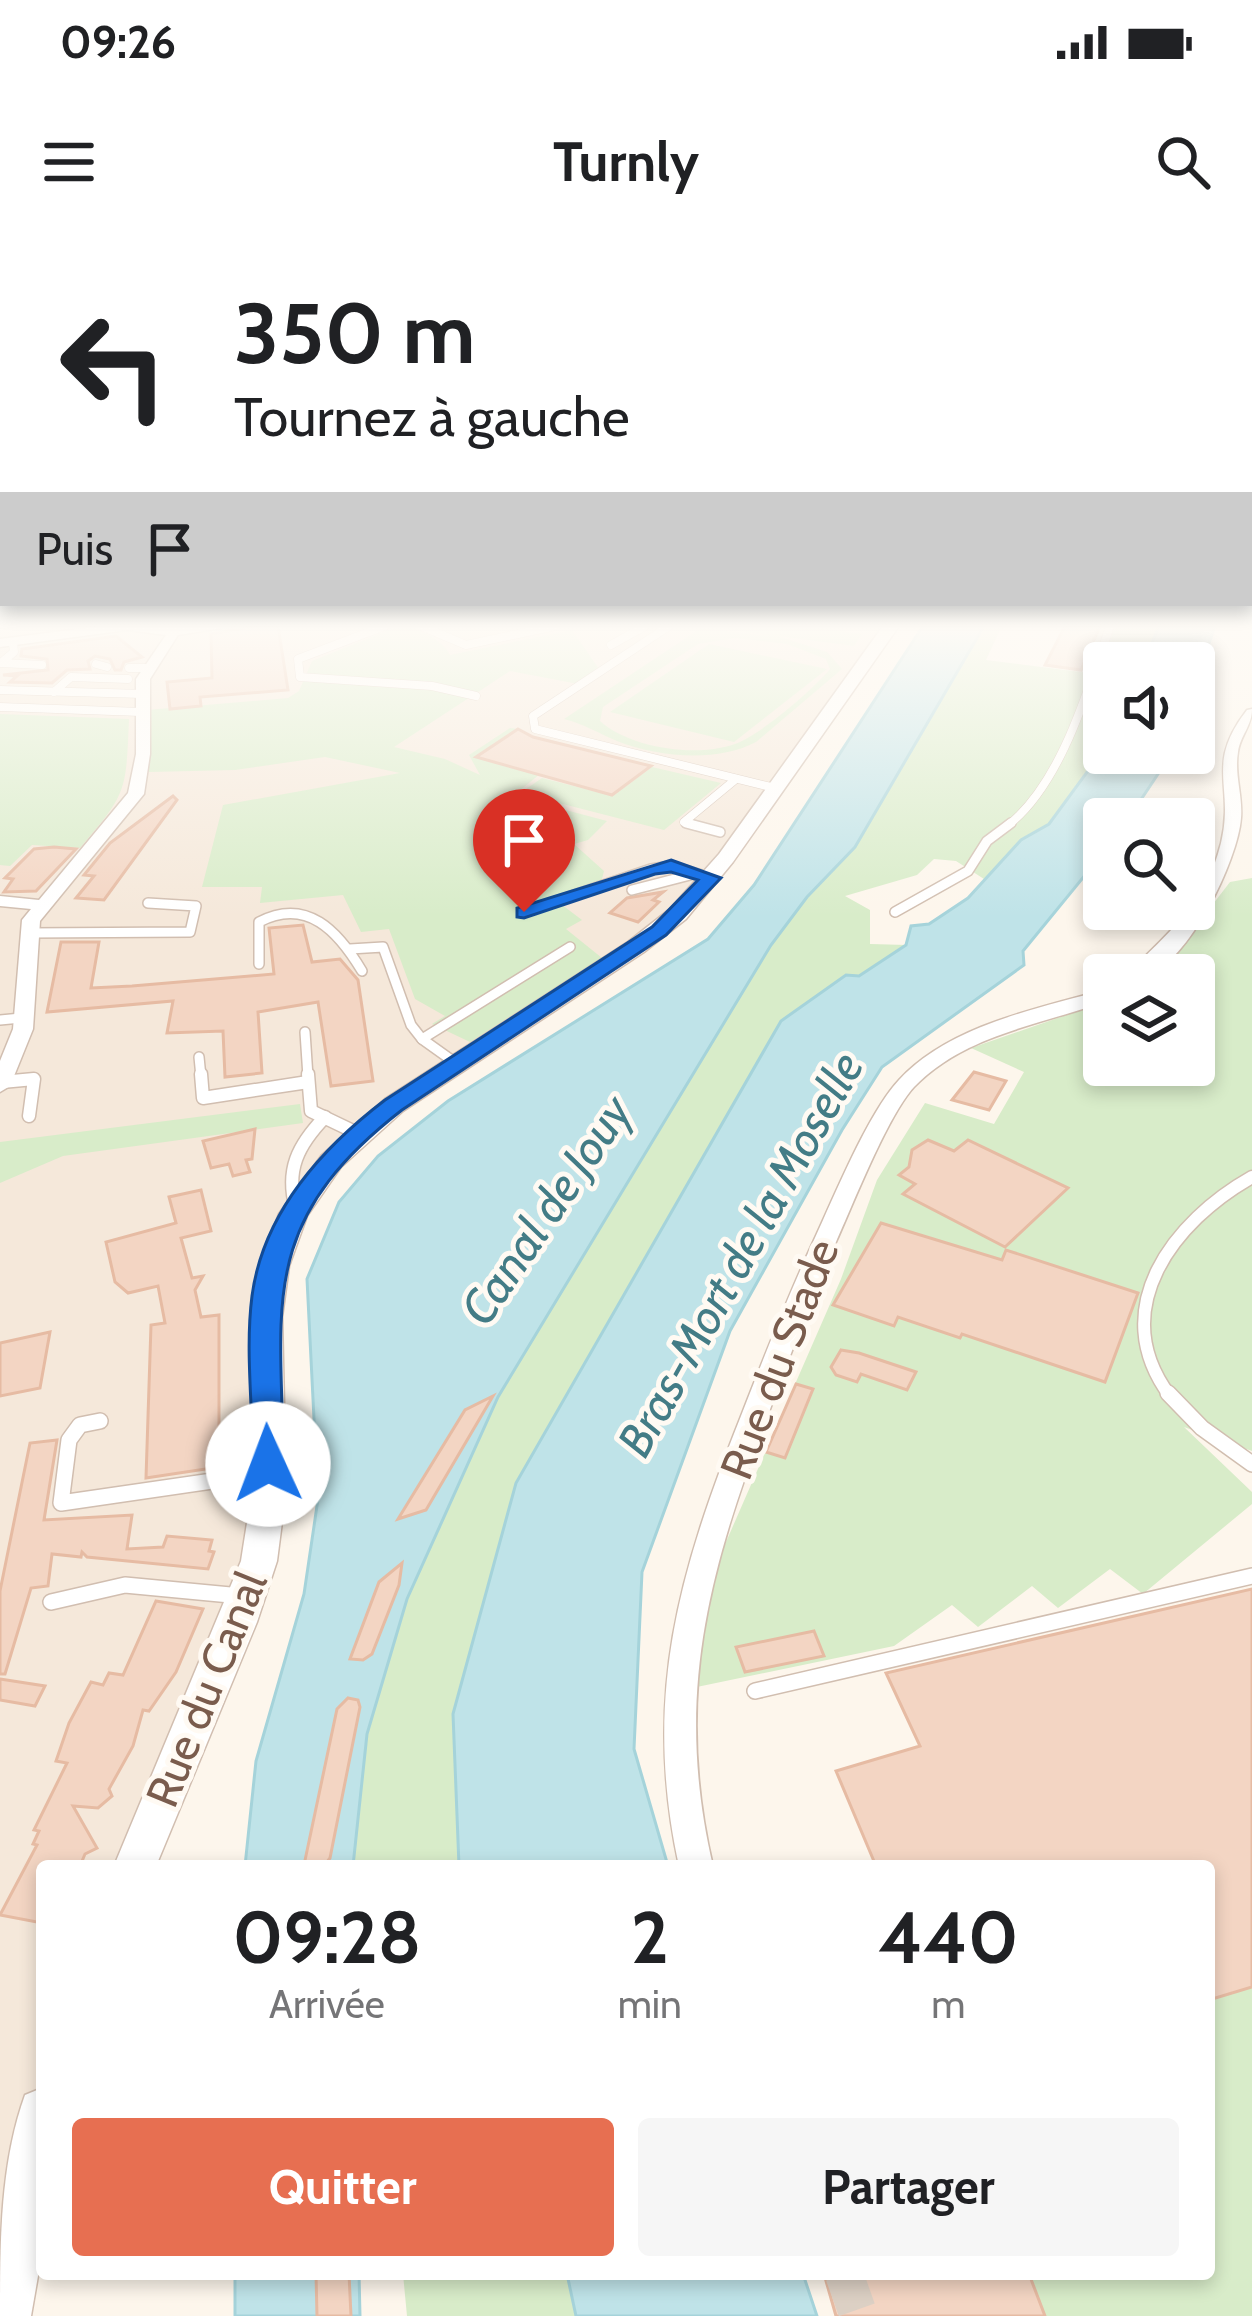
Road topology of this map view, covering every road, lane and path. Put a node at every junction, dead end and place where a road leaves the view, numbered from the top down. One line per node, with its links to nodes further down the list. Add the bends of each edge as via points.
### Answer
1 (142, 723): 14 (street, via 136,794)
2 (534, 723): 6 (lane)
3 (822, 723): 7 (street, Rue du Canal)
4 (1073, 723): 11 (lane, via 1033,806 987,841 968,871)
5 (1244, 723): 21 (street, via 1226,764 1233,814 1223,870)
6 (736, 779): 7 (lane); 8 (lane, via 684,823)
7 (775, 788): 9 (street, Rue du Canal)
8 (720, 832)
9 (704, 876): 10 (lane); 16 (lane, via 652,869); 29 (street, Rue du Canal, via 659,931)
10 (632, 890)
11 (922, 894): 15 (lane); 17 (lane)
12 (0, 901): 14 (street)
13 (148, 903): 18 (lane, via 196,906 190,932)
14 (41, 905): 18 (street)
15 (895, 911)
16 (524, 912)
17 (918, 914)
18 (30, 933): 25 (street)
19 (571, 946): 27 (lane)
20 (350, 950): 22 (lane, via 312,913 286,910 259,922); 23 (lane); 27 (lane, via 383,947)
21 (1163, 954)
22 (259, 964)
23 (362, 971)
24 (1083, 1003): 45 (street, Rue du Stade, via 975,1037 935,1058 896,1098 792,1310 708,1547 683,1649 682,1758)
25 (10, 1019): 31 (street, via 23,1029)
26 (305, 1033): 30 (lane)
27 (422, 1039): 29 (lane)
28 (199, 1057): 30 (lane, via 203,1098)
29 (457, 1064): 34 (street, Rue du Canal)
30 (308, 1082): 33 (lane, via 311,1111)
31 (1, 1084): 32 (lane, via 34,1079)
32 (29, 1115)
33 (325, 1117): 34 (lane); 36 (lane, via 297,1144 288,1187)
34 (357, 1133): 36 (street, Rue du Canal)
35 (1252, 1177): 38 (lane, via 1170,1242 1146,1337 1158,1380 1192,1421)
36 (296, 1209): 39 (street, Rue du Canal, via 265,1301)
37 (100, 1420): 39 (lane, via 80,1425 69,1440 61,1503)
38 (1252, 1464)
39 (268, 1473): 41 (street, Rue du Canal, via 268,1514)
40 (1252, 1576): 43 (lane)
41 (248, 1597): 42 (lane, via 137,1582); 44 (street, Rue du Canal)
42 (50, 1602)
43 (755, 1691)
44 (138, 1860)
45 (695, 1860)
46 (25, 2139): 47 (street)
47 (4, 2316)

